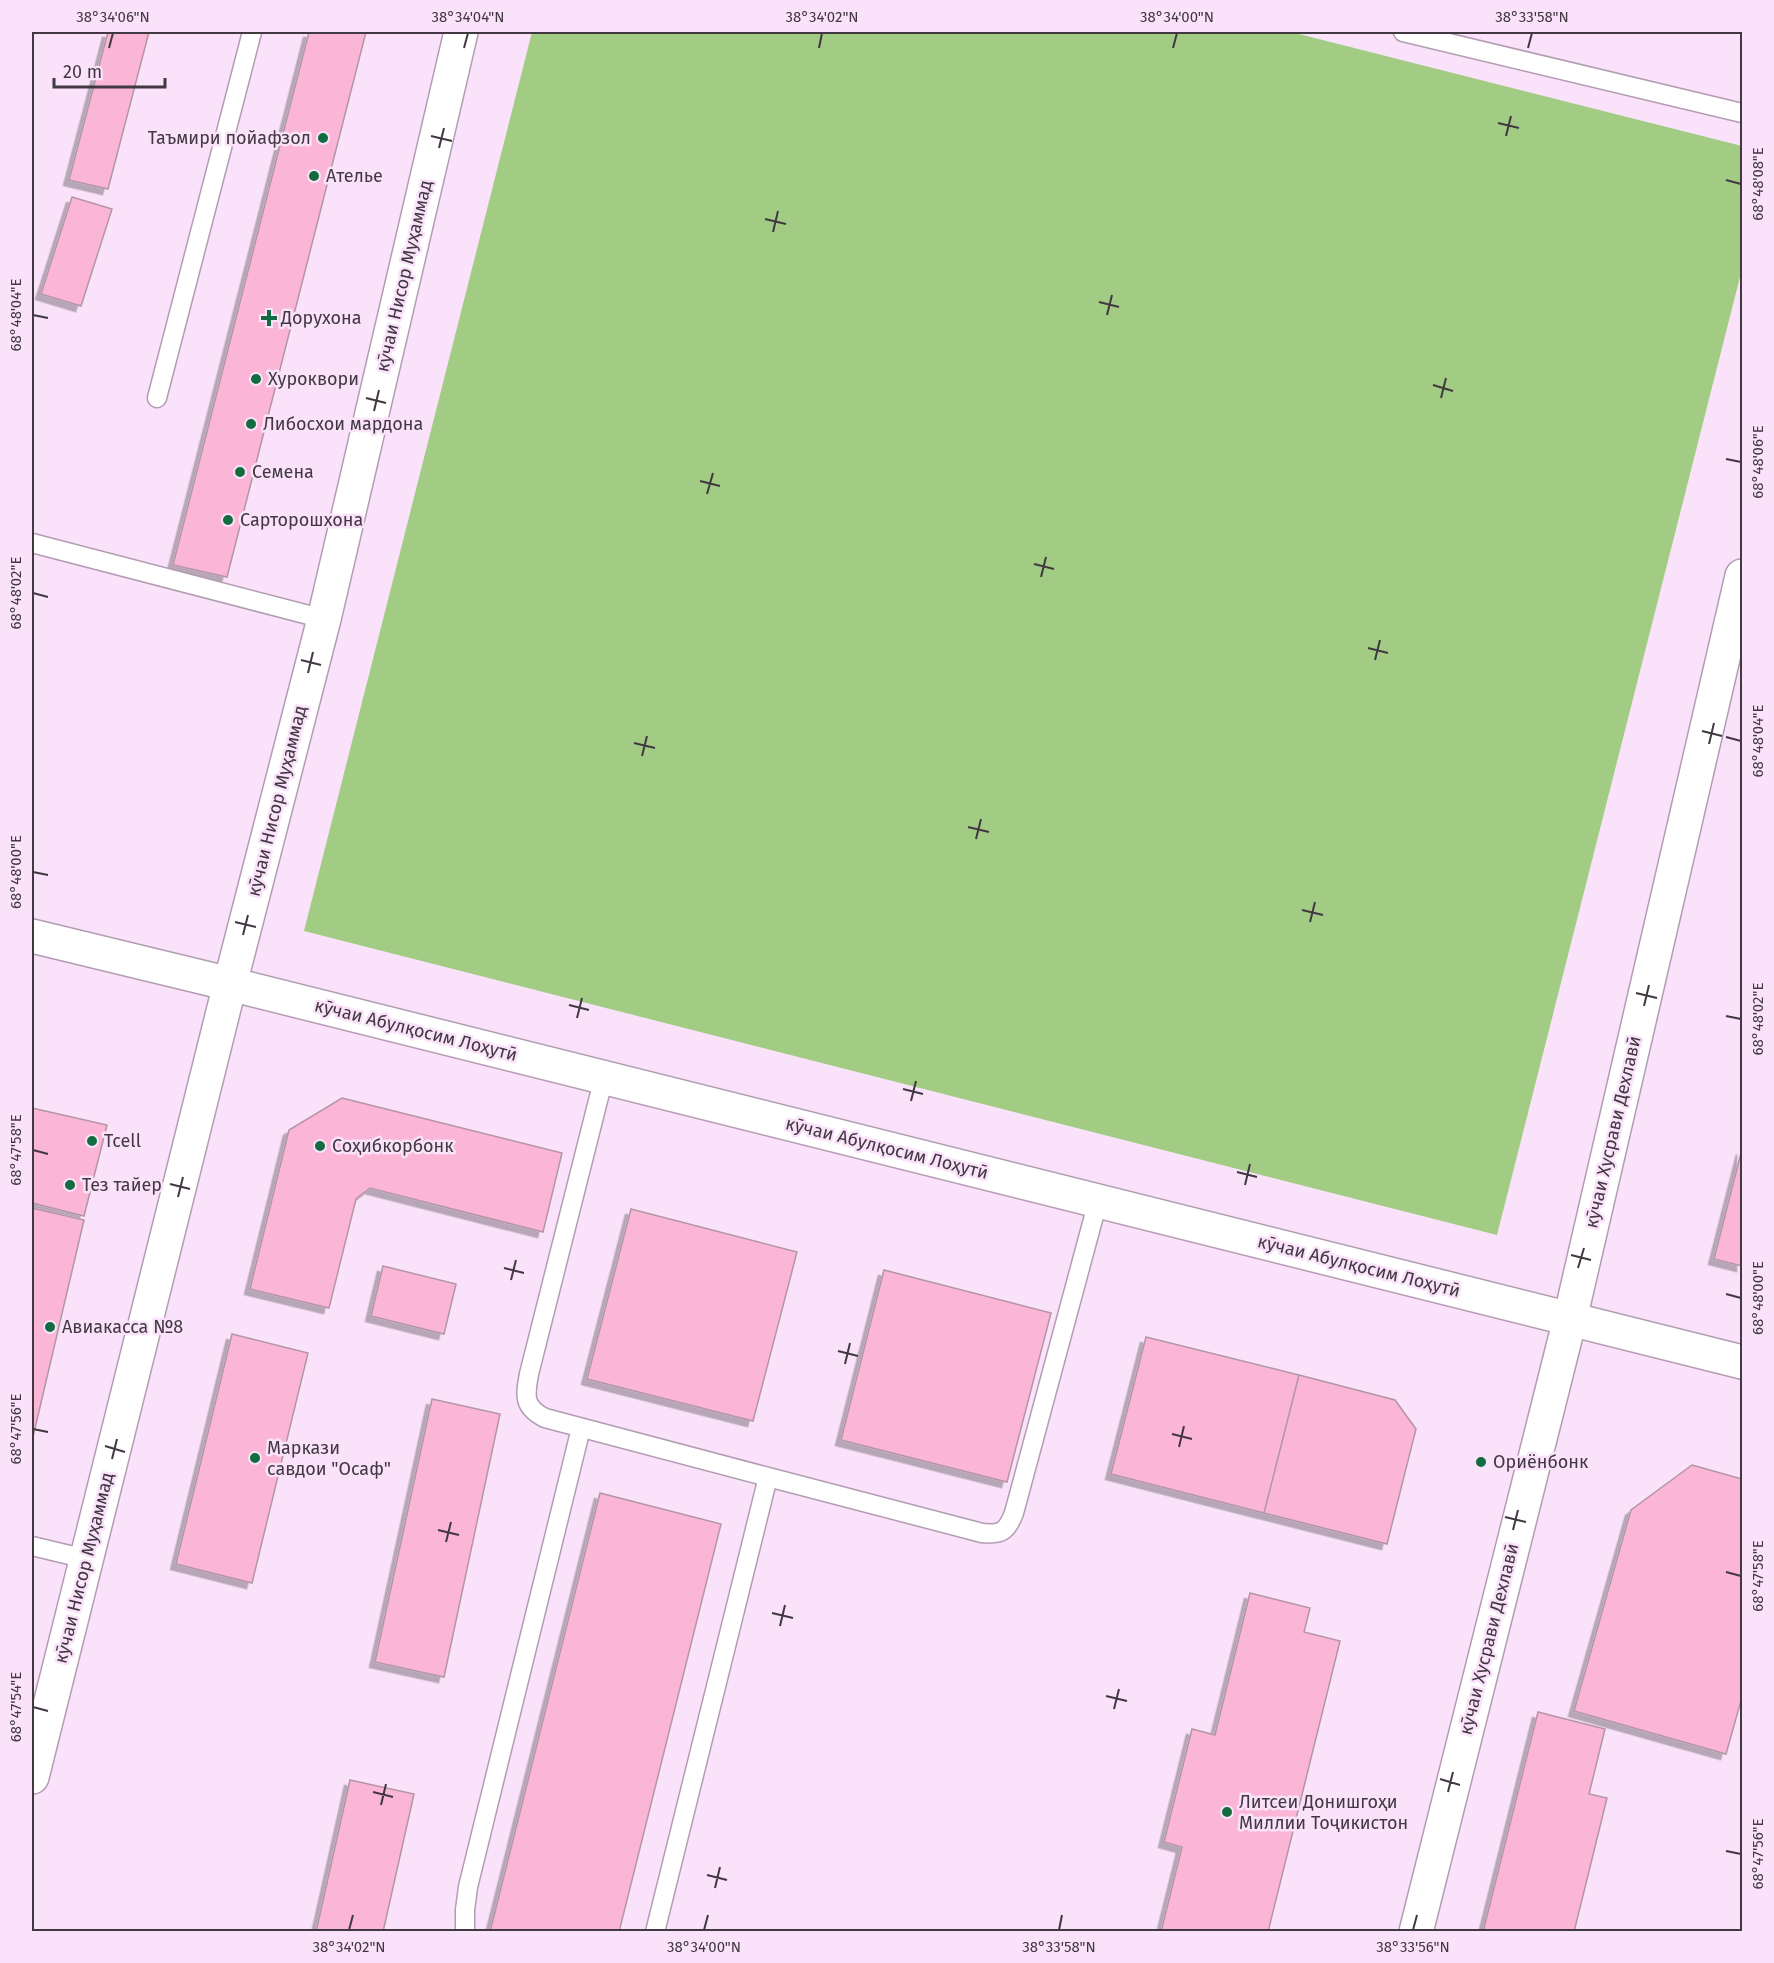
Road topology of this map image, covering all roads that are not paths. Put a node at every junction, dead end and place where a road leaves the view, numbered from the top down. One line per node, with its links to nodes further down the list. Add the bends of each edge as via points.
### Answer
1 (252, 32): 5 (lane)
2 (461, 32): 8 (street, кӯчаи Нисор Муҳаммад)
3 (1412, 32): 4 (lane)
4 (1743, 113)
5 (157, 398)
6 (32, 543): 8 (lane)
7 (1743, 576): 13 (street, кӯчаи Хусрави Дехлавӣ)
8 (324, 619): 10 (street, кӯчаи Нисор Муҳаммад)
9 (32, 936): 10 (street, кӯчаи Абулқосим Лоҳутӣ)
10 (230, 984): 11 (street, кӯчаи Абулқосим Лоҳутӣ); 18 (street, кӯчаи Нисор Муҳаммад)
11 (604, 1077): 12 (street, кӯчаи Абулқосим Лоҳутӣ); 15 (lane, via 526,1392 528,1406 535,1413)
12 (1098, 1201): 13 (street, кӯчаи Абулқосим Лоҳутӣ); 16 (lane, via 1014,1513 1002,1532 982,1533)
13 (1570, 1319): 14 (street, кӯчаи Абулқосим Лоҳутӣ); 22 (street, кӯчаи Хусрави Дехлавӣ)
14 (1743, 1362)
15 (581, 1428): 16 (lane); 20 (lane, via 468,1887)
16 (768, 1477): 21 (lane)
17 (32, 1546): 18 (lane)
18 (86, 1559): 19 (street, кӯчаи Нисор Муҳаммад)
19 (32, 1777)
20 (465, 1932)
21 (655, 1932)
22 (1416, 1932)

